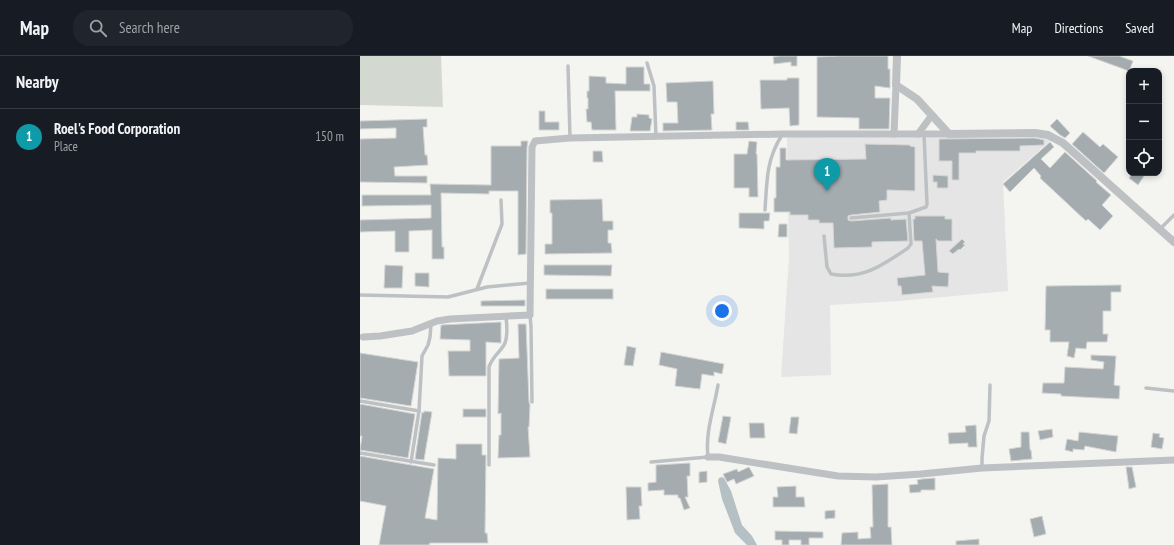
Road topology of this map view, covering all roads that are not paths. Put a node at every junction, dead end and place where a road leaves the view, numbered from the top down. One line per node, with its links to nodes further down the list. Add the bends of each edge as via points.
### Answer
1 (897, 56): 4 (street)
2 (647, 63): 10 (lane, via 654,86)
3 (568, 66): 11 (lane)
4 (896, 85): 5 (street, via 917,99); 7 (street)
5 (932, 115): 8 (street); 9 (street)
6 (782, 134): 7 (street); 10 (street); 13 (lane, via 769,163)
7 (894, 134): 8 (street)
8 (921, 134): 9 (street); 14 (lane, via 927,204 926,207)
9 (949, 134): 17 (street, via 1034,133 1048,136 1063,143)
10 (656, 137): 11 (street)
11 (570, 138): 20 (street, via 535,141 532,147)
12 (500, 200): 21 (lane, via 502,224)
13 (765, 210)
14 (909, 213): 16 (lane); 18 (lane, via 911,244 908,248 862,274 831,274 827,267)
15 (1174, 215): 17 (lane)
16 (851, 218)
17 (1160, 229): 19 (street)
18 (824, 236)
19 (1174, 242)
20 (530, 283): 21 (lane); 23 (street)
21 (477, 289): 22 (lane, via 448,297)
22 (360, 295)
23 (530, 315): 24 (street); 32 (lane)
24 (506, 316): 25 (street, via 450,319); 39 (lane, via 505,342 491,360 489,367)
25 (431, 324): 26 (street, via 412,331); 33 (lane, via 428,345 422,356)
26 (363, 337)
27 (718, 385): 35 (lane, via 708,428)
28 (990, 385): 41 (lane, via 989,421 984,436)
29 (1146, 388): 30 (lane)
30 (1174, 391)
31 (360, 401): 33 (lane)
32 (532, 402)
33 (419, 411): 37 (lane)
34 (360, 453): 37 (lane)
35 (708, 457): 38 (lane); 41 (street, via 838,476 876,477)
36 (1174, 460): 41 (street)
37 (411, 462): 40 (lane)
38 (651, 462)
39 (490, 465)
40 (434, 466)
41 (982, 468)

